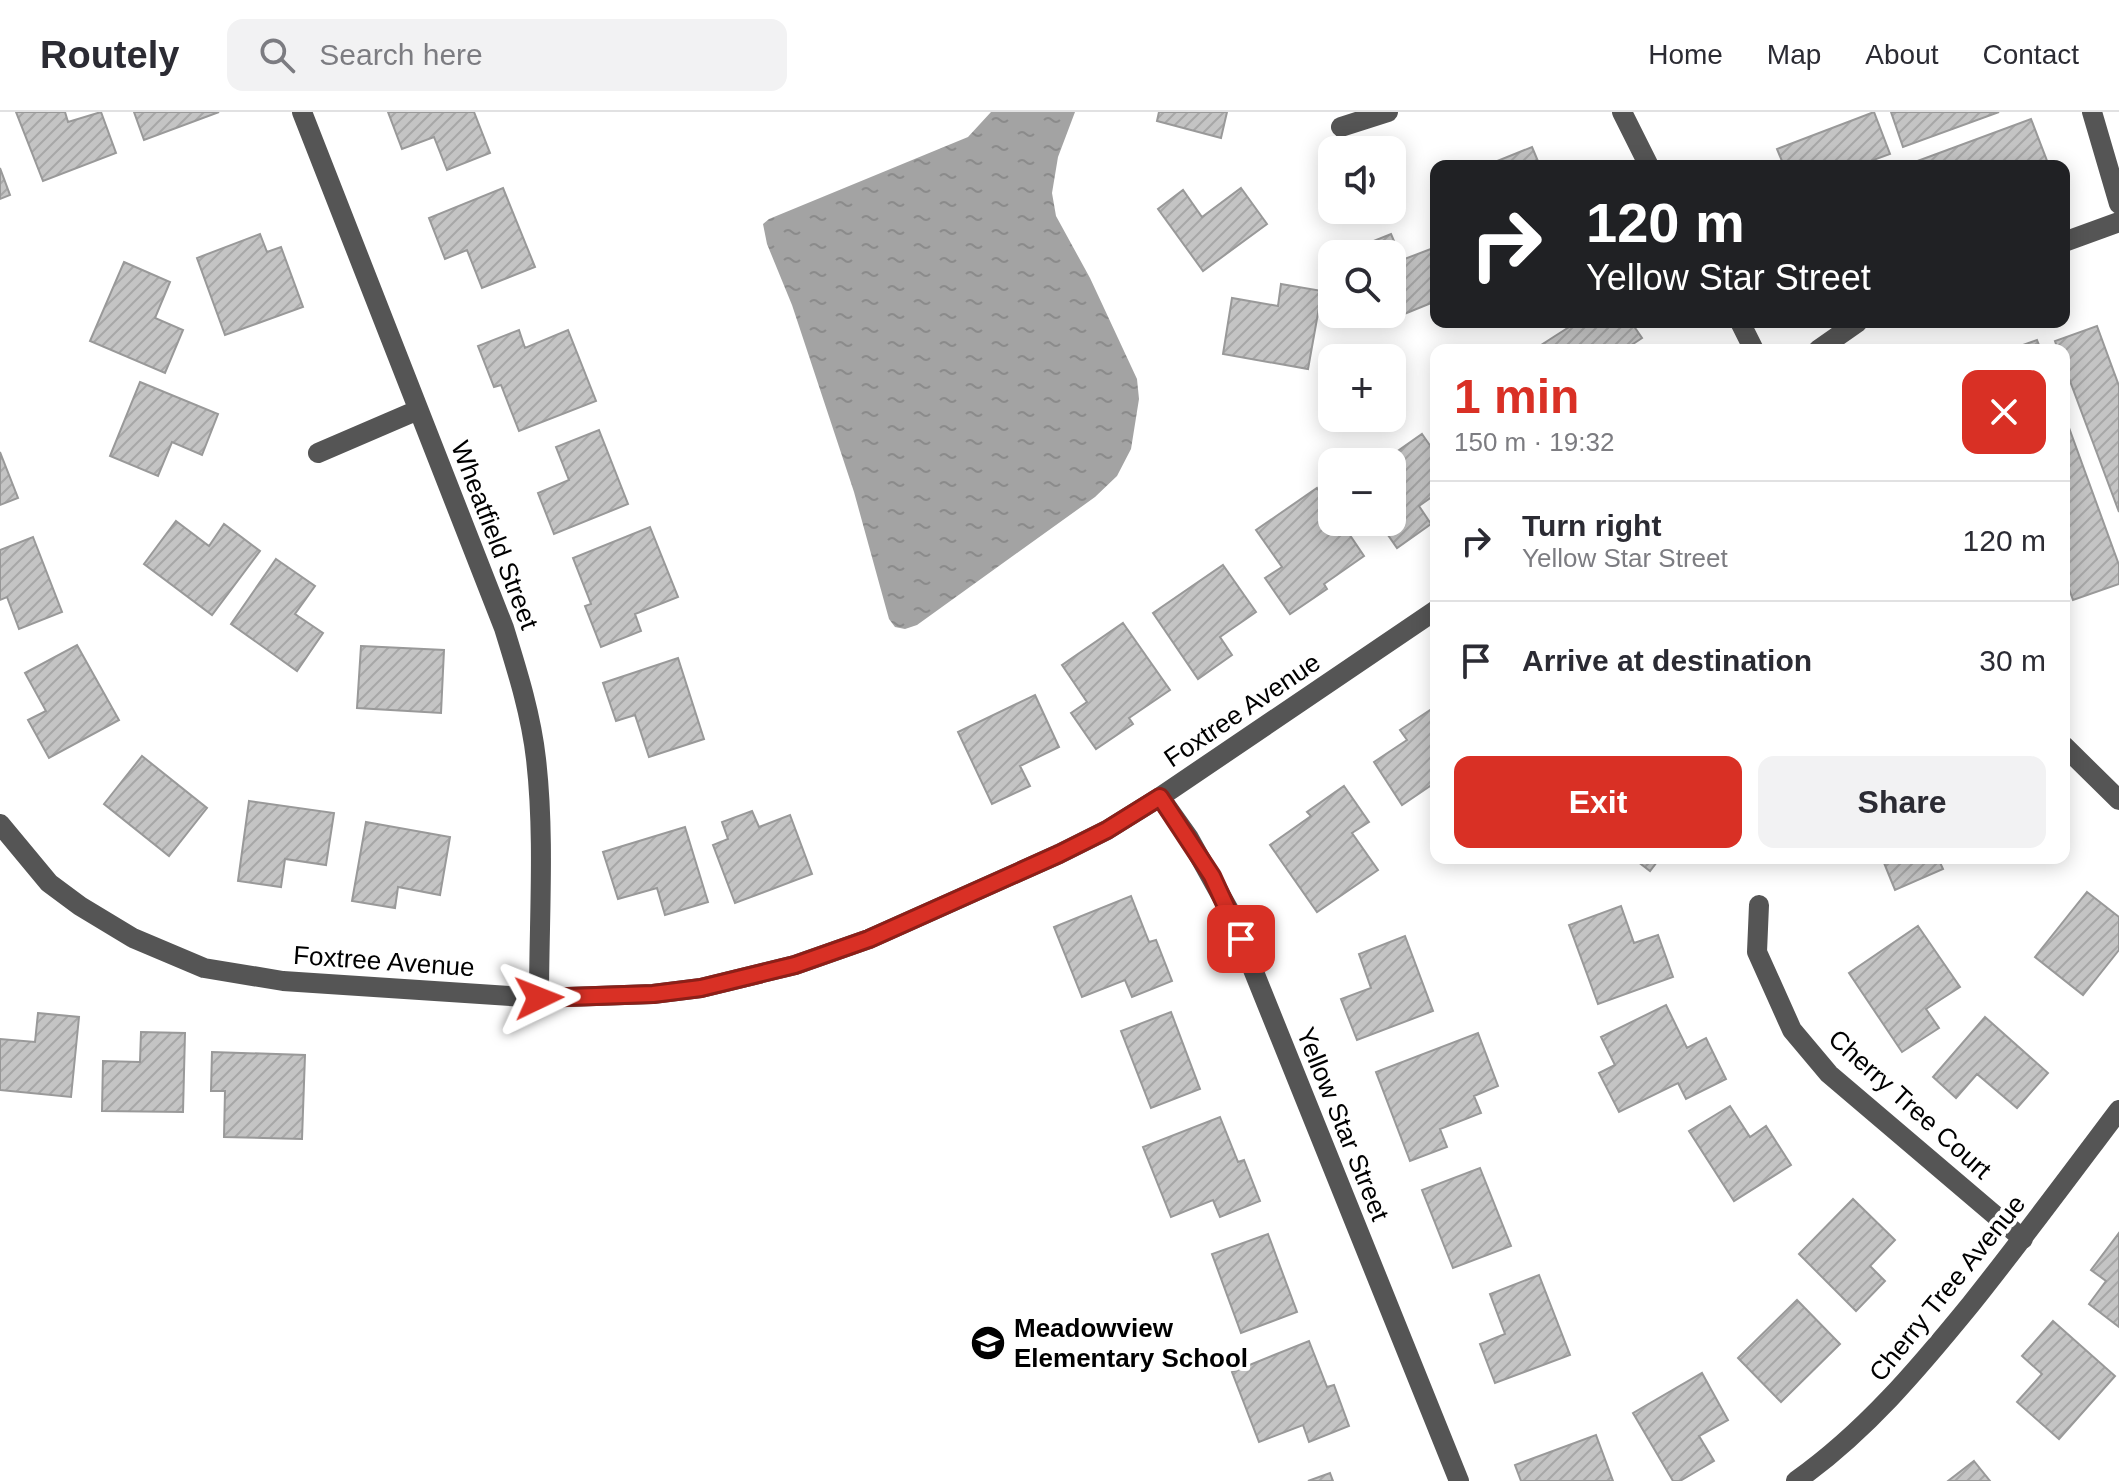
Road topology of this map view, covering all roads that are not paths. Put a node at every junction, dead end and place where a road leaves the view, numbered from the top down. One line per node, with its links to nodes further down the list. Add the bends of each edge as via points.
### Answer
1 (302, 112): 12 (street, Wheatfield Street)
2 (1388, 112): 5 (street)
3 (1622, 112): 6 (street)
4 (2092, 112): 7 (street)
5 (1341, 127)
6 (1646, 160)
7 (2119, 204)
8 (2119, 222): 9 (street)
9 (2070, 240)
10 (1849, 328): 11 (street)
11 (1827, 344)
12 (418, 410): 13 (street); 20 (street, Wheatfield Street, via 504,628 527,712 538,804)
13 (318, 453)
14 (1430, 614): 16 (street, Foxtree Avenue)
15 (2070, 752): 17 (street)
16 (1160, 797): 20 (street, Foxtree Avenue, via 1059,854 869,939 795,965 701,988); 23 (street, Yellow Star Street, via 1229,910)
17 (2119, 800)
18 (0, 824): 20 (street, Foxtree Avenue, via 49,883 80,906 133,938 204,968 283,981)
19 (1759, 905): 22 (street, Cherry Tree Court, via 1757,952 1792,1030 1829,1074)
20 (539, 998)
21 (2119, 1110): 22 (street, Cherry Tree Avenue)
22 (2023, 1239): 24 (street, Cherry Tree Avenue, via 1900,1390)
23 (1459, 1481)
24 (1796, 1481)

